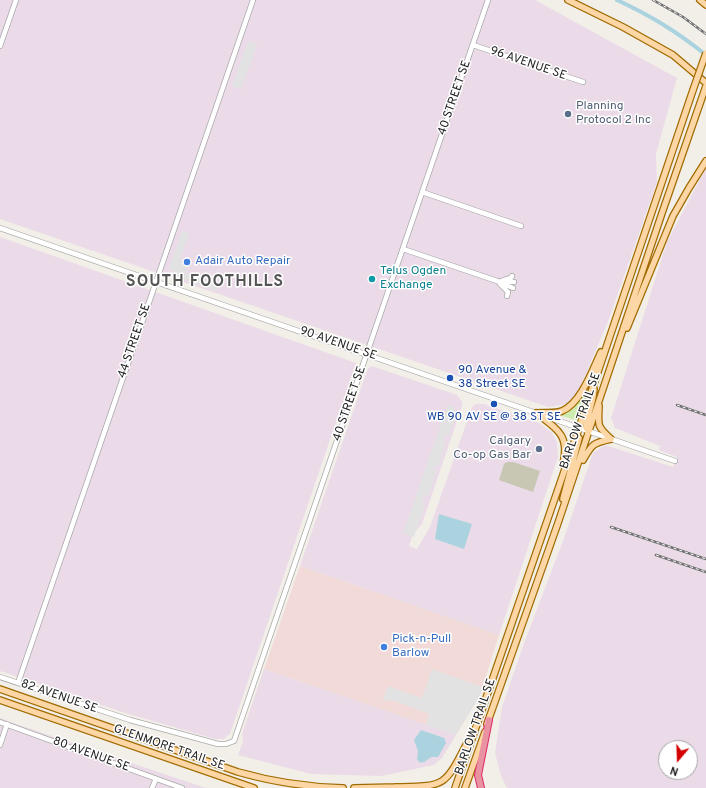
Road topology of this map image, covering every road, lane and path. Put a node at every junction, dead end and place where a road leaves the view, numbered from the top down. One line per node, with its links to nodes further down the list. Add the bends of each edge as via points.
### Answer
1 (16, 0): 8 (street)
2 (253, 0): 19 (street, 44 STREET SE)
3 (488, 0): 7 (street, 40 STREET SE)
4 (568, 0): 11 (main road, via 673,55)
5 (700, 0): 6 (main road)
6 (706, 5)
7 (473, 45): 10 (street, 96 AVENUE SE); 14 (street, 40 STREET SE)
8 (0, 46)
9 (706, 53): 24 (main road, BARLOW TRAIL SE, bridge)
10 (583, 82)
11 (706, 83)
12 (706, 86): 26 (main road, BARLOW TRAIL SE)
13 (706, 161): 26 (main road, via 673,216)
14 (422, 192): 15 (street); 17 (street, 40 STREET SE)
15 (521, 226)
16 (0, 228): 19 (street, 90 AVENUE SE)
17 (403, 248): 20 (street); 25 (street, 40 STREET SE)
18 (512, 276): 20 (street)
19 (155, 281): 25 (street, 90 AVENUE SE); 38 (street, 44 STREET SE)
20 (497, 281): 21 (street); 22 (street); 23 (street, via 508,292)
21 (514, 282)
22 (513, 288)
23 (507, 296)
24 (612, 330): 27 (main road, BARLOW TRAIL SE); 29 (main road, via 578,399 560,412)
25 (367, 354): 29 (street, 90 AVENUE SE); 45 (street, 40 STREET SE)
26 (615, 354): 28 (main road, BARLOW TRAIL SE)
27 (595, 377): 30 (main road, BARLOW TRAIL SE); 31 (main road, via 586,425)
28 (600, 396): 31 (main road, BARLOW TRAIL SE); 32 (main road, via 599,425)
29 (536, 413): 30 (street, 90 AVENUE SE); 35 (main road, via 557,429 564,441 565,455)
30 (579, 428): 31 (street, 90 AVENUE SE); 35 (main road, BARLOW TRAIL SE); 36 (main road, via 580,437)
31 (590, 431): 32 (street, 90 AVENUE SE); 34 (main road, BARLOW TRAIL SE)
32 (611, 439): 33 (street, 90 AVENUE SE); 34 (main road, via 598,442 590,448)
33 (675, 461)
34 (574, 477): 36 (main road, BARLOW TRAIL SE)
35 (555, 496): 43 (main road, BARLOW TRAIL SE)
36 (558, 523): 41 (main road, BARLOW TRAIL SE)
37 (0, 677): 38 (street, 82 AVENUE SE)
38 (18, 683): 45 (street, 82 AVENUE SE, via 130,720 218,744)
39 (0, 689): 52 (main road, GLENMORE TRAIL SE, via 238,772 291,784)
40 (0, 700): 51 (main road, GLENMORE TRAIL SE)
41 (488, 720): 56 (main road, BARLOW TRAIL SE); 57 (highway, via 478,775)
42 (0, 722): 44 (street, 80 AVENUE SE)
43 (478, 723): 48 (main road, via 453,770 444,781 424,787); 55 (main road, BARLOW TRAIL SE)
44 (7, 724): 46 (street); 47 (street, 80 AVENUE SE)
45 (234, 741)
46 (0, 745)
47 (156, 779): 49 (street); 50 (street, 80 AVENUE SE)
48 (395, 787): 53 (main road); 54 (main road)
49 (152, 788)
50 (182, 788)
51 (254, 788)
52 (343, 788)
53 (354, 788)
54 (404, 788)
55 (455, 788)
56 (465, 788)
57 (481, 788)

